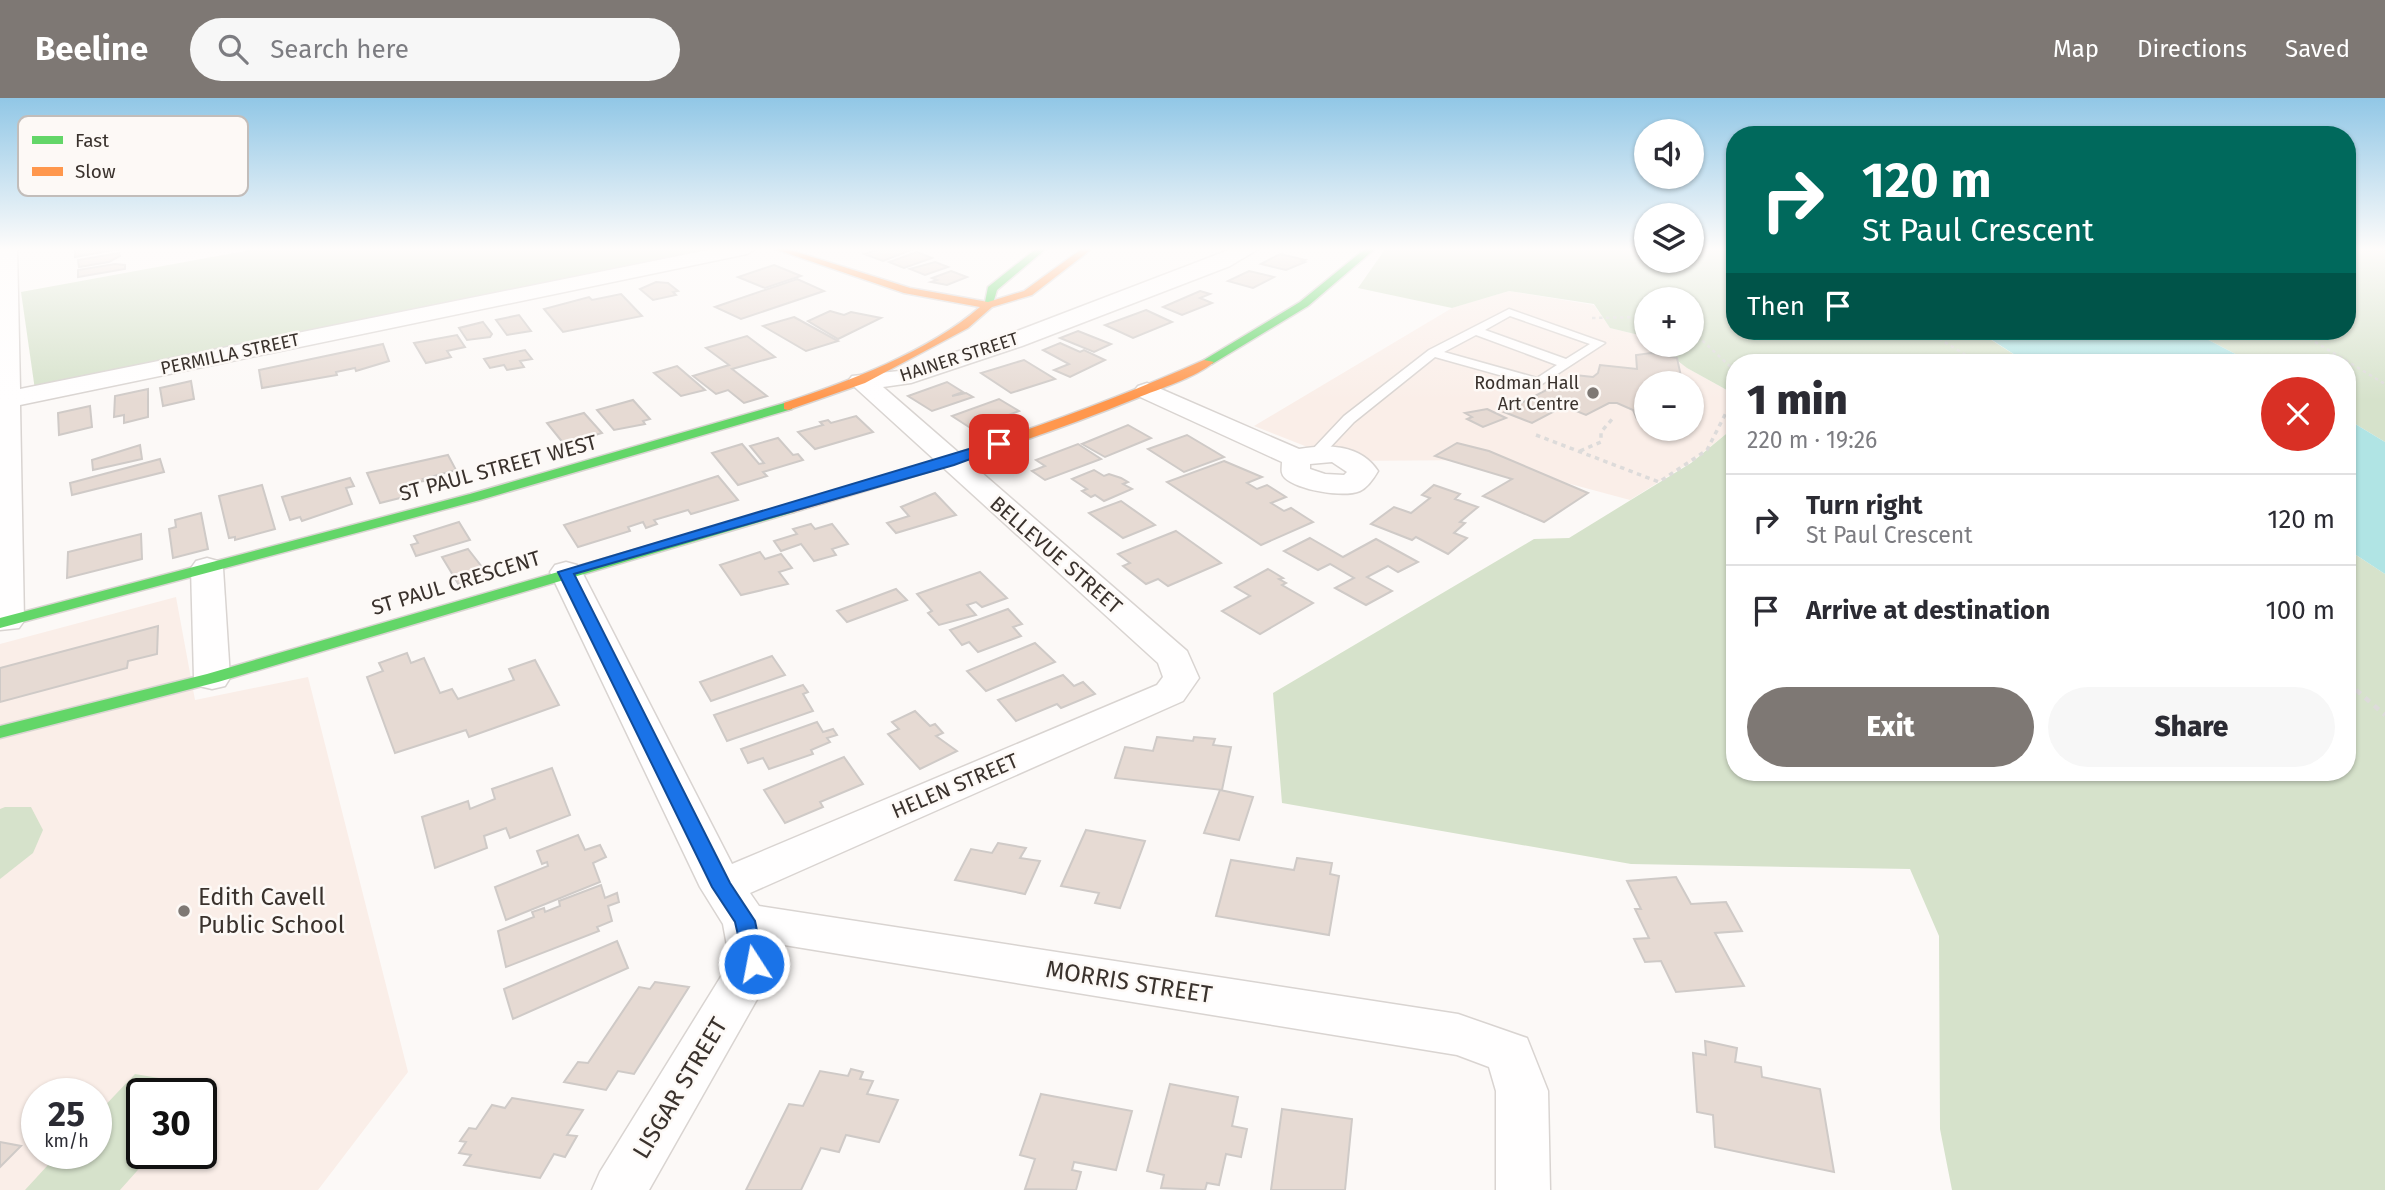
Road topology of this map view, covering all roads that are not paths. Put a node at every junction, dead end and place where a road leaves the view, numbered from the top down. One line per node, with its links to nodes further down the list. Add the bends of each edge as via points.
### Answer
1 (4, 299): 14 (street)
2 (499, 299): 14 (street, PERMILLA STREET)
3 (953, 299): 8 (street)
4 (990, 299): 8 (street, ST PAUL STREET WEST)
5 (1008, 299): 8 (street, ST PAUL STREET WEST)
6 (1123, 299): 12 (street, HAINER STREET, via 902,378)
7 (1310, 299): 13 (street, ST PAUL CRESCENT, via 1225,354)
8 (988, 305): 12 (street, ST PAUL STREET WEST, via 964,326)
9 (1474, 330): 10 (lane); 11 (lane); 11 (lane, via 1509,312 1599,343)
10 (1433, 353): 11 (lane, via 1539,382); 15 (lane)
11 (1567, 364)
12 (861, 381): 16 (street, BELLEVUE STREET); 18 (street, ST PAUL STREET WEST, via 617,457)
13 (1147, 391): 15 (street); 16 (street, ST PAUL CRESCENT)
14 (3, 401): 17 (street)
15 (1306, 456)
16 (949, 462): 19 (street, ST PAUL CRESCENT); 22 (street, BELLEVUE STREET, via 1174,659)
17 (3, 529): 20 (street)
18 (207, 568): 20 (street, ST PAUL STREET WEST); 21 (street)
19 (566, 572): 21 (street, ST PAUL CRESCENT); 24 (street, LISGAR STREET)
20 (4, 622)
21 (212, 678): 23 (street, ST PAUL CRESCENT)
22 (1181, 678): 24 (street, HELEN STREET, via 1170,694)
23 (0, 732)
24 (734, 904): 25 (street, LISGAR STREET, via 754,964); 26 (street, MORRIS STREET, via 1458,1035 1510,1053 1522,1091)
25 (619, 1190)
26 (1523, 1190)

